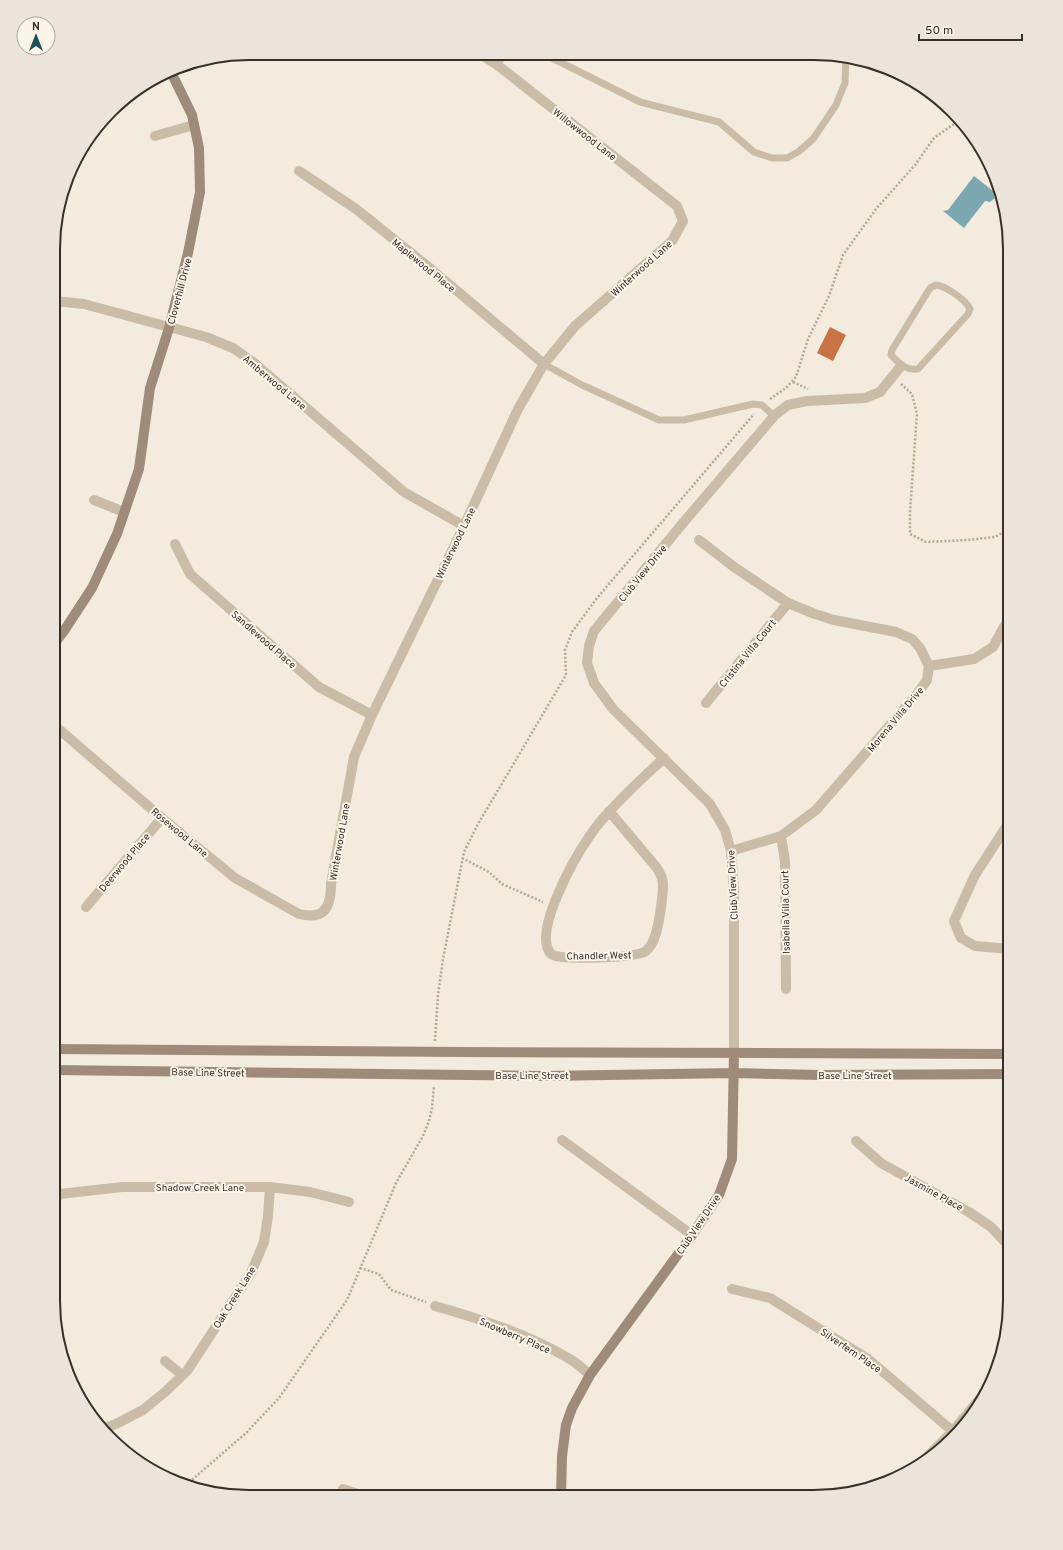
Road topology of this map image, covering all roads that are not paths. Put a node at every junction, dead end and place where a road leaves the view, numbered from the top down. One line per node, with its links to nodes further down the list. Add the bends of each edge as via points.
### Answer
1 (490, 60): 5 (street, Willowwood Lane)
2 (500, 60): 5 (lane)
3 (556, 60): 4 (lane, via 640,102 719,122 754,152 772,158 787,158 813,139 836,105 842,91)
4 (845, 63)
5 (496, 64): 10 (street, Willowwood Lane, via 677,206)
6 (173, 76): 7 (main road, Cloverhill Drive)
7 (194, 124): 8 (street); 12 (main road, Cloverhill Drive, via 199,148 200,192)
8 (155, 136)
9 (299, 171): 13 (street, Maplewood Place, via 356,209)
10 (683, 221): 13 (street, Winterwood Lane, via 672,241 575,326)
11 (60, 302): 12 (street, Amberwood Lane, via 84,304)
12 (169, 328): 17 (main road, Cloverhill Drive, via 150,388 139,469); 18 (street, Amberwood Lane, via 206,337 233,348 253,362 404,492)
13 (544, 364): 15 (lane, via 582,385 659,420 684,420 753,404 762,405); 18 (street, Winterwood Lane, via 518,409)
14 (901, 366): 14 (lane, via 918,369 968,314 968,304 942,286 930,288 892,350 891,354); 15 (street, Club View Drive, via 880,392 865,398 807,401 788,405)
15 (774, 416): 28 (street, Club View Drive, via 594,631 589,646 587,663 594,683 613,709)
16 (94, 500): 17 (street)
17 (124, 512): 23 (main road, Cloverhill Drive, via 117,534 92,588)
18 (464, 526): 26 (street, Winterwood Lane)
19 (699, 540): 21 (street)
20 (175, 544): 26 (street, Sandlewood Place, via 190,574 313,682)
21 (788, 603): 24 (street, via 834,620 896,632 912,639); 25 (street, Cristina Villa Court)
22 (1003, 629): 24 (street, via 993,647 974,659)
23 (60, 636)
24 (929, 666): 32 (street, Morena Villa Drive, via 927,680 917,694 816,810)
25 (706, 703)
26 (372, 715): 35 (street, Winterwood Lane, via 354,757 331,884 331,898 328,907)
27 (60, 730): 30 (street, Rosewood Lane)
28 (664, 758): 29 (street, Chandler West); 33 (street, Club View Drive, via 710,804 725,830)
29 (610, 811): 29 (street, Chandler West, via 657,868 662,878 655,936 646,950 639,954 568,957 552,954 546,945 546,936 553,905 589,837)
30 (162, 818): 34 (street, Deerwood Place); 35 (street, Rosewood Lane, via 235,878 299,914)
31 (1003, 832): 36 (street, via 975,876 954,921 961,938 974,946)
32 (781, 836): 33 (street, Morena Villa Drive); 37 (street, Isabella Villa Court, via 785,861)
33 (732, 851): 39 (street, Club View Drive)
34 (86, 907)
35 (320, 914)
36 (1003, 948)
37 (786, 989)
38 (60, 1049): 39 (main road)
39 (734, 1053): 40 (main road); 42 (main road, Club View Drive)
40 (1003, 1054)
41 (60, 1070): 42 (main road, Base Line Street, via 543,1076)
42 (734, 1073): 43 (main road, Base Line Street); 49 (main road, Club View Drive, via 732,1159 719,1195)
43 (1003, 1074)
44 (562, 1140): 49 (street)
45 (856, 1141): 50 (street, Jasmine Place, via 881,1163 974,1216 992,1228)
46 (270, 1187): 47 (street, Shadow Creek Lane, via 122,1187); 48 (street, Shadow Creek Lane, via 310,1192); 54 (street, Oak Creek Lane, via 264,1242 251,1273)
47 (60, 1194)
48 (349, 1202)
49 (692, 1235): 55 (main road, Club View Drive)
50 (1003, 1240)
51 (732, 1289): 57 (street, Silverfern Place, via 770,1298 868,1359)
52 (435, 1306): 55 (street, Snowberry Place, via 524,1336 569,1358)
53 (165, 1361): 54 (street)
54 (182, 1375): 56 (street, Oak Creek Lane, via 143,1410)
55 (590, 1375): 58 (main road, Club View Drive, via 566,1425)
56 (108, 1427)
57 (952, 1431)
58 (561, 1490)

